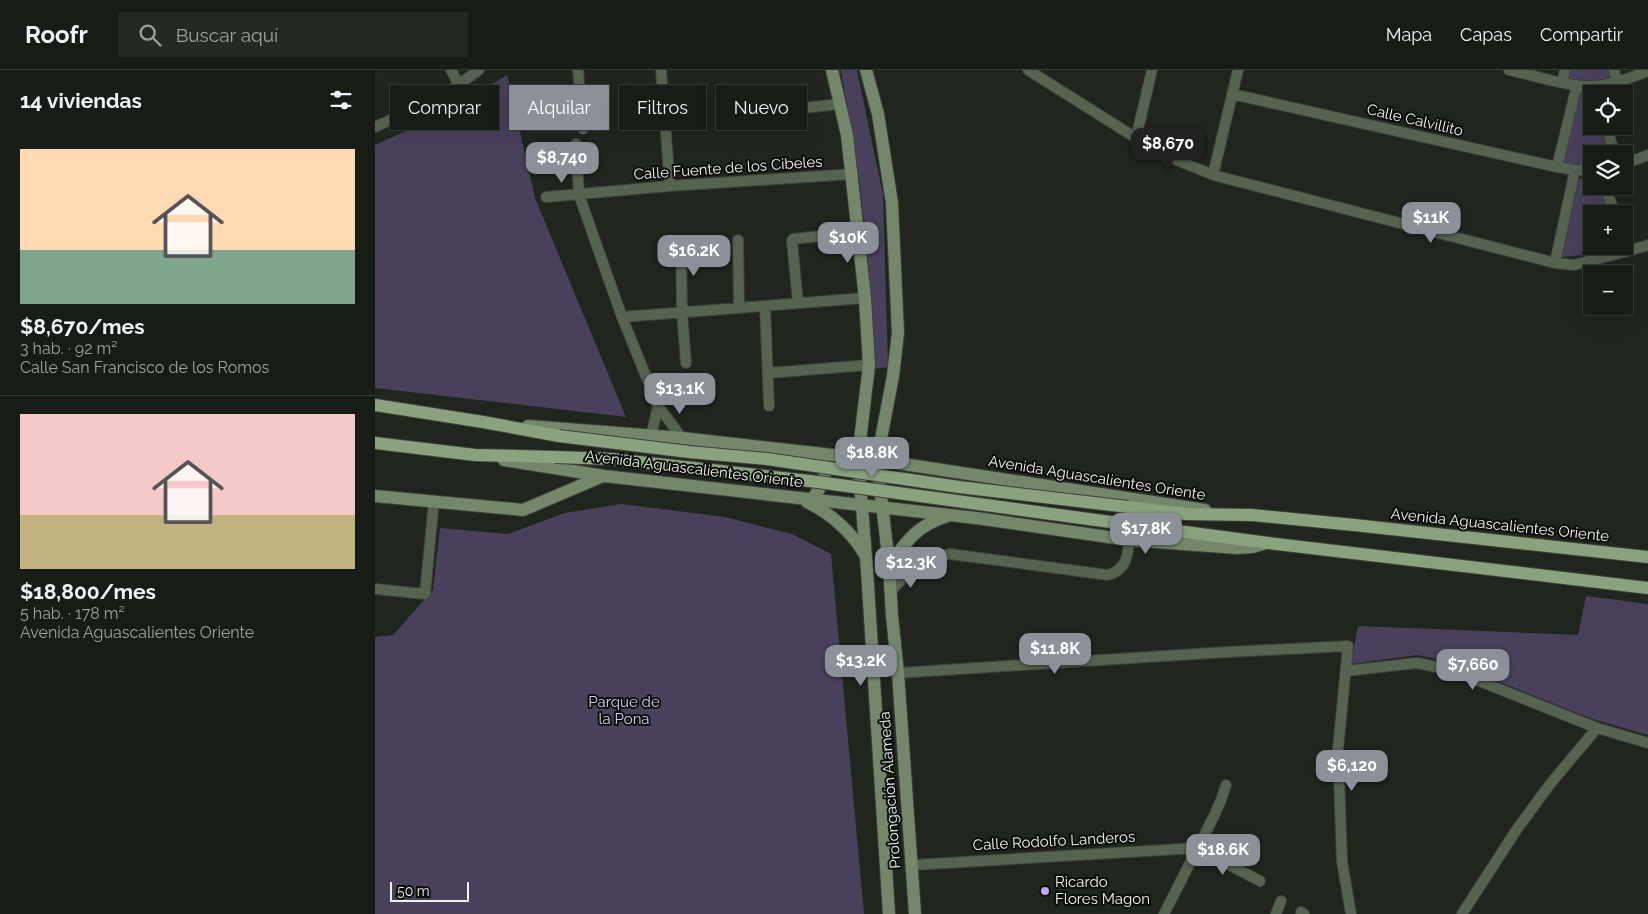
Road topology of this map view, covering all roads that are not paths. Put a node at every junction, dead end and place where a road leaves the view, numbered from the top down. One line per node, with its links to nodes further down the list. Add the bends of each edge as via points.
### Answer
1 (451, 70): 16 (street)
2 (479, 70): 16 (street)
3 (578, 70): 17 (street)
4 (661, 70): 35 (street)
5 (832, 70): 22 (street, Prolongación Alameda)
6 (866, 70): 64 (street, Prolongación Alameda, via 878,114 892,203 898,333)
7 (1028, 70): 26 (street)
8 (1152, 70): 26 (street)
9 (1237, 70): 21 (street)
10 (1509, 70): 14 (street)
11 (1565, 70): 14 (street)
12 (1614, 70): 15 (street)
13 (1648, 71): 15 (street)
14 (1562, 82): 18 (street)
15 (1617, 82): 19 (street)
16 (459, 85)
17 (579, 85)
18 (1577, 85): 20 (street); 30 (street)
19 (1608, 85)
20 (1583, 87)
21 (1232, 94): 30 (street, Calle Calvillito); 34 (street)
22 (840, 104): 23 (street); 33 (street, Prolongación Alameda)
23 (807, 108)
24 (390, 120): 25 (street)
25 (375, 127)
26 (1136, 138): 34 (street)
27 (576, 144): 36 (street)
28 (1648, 156): 29 (street)
29 (1633, 161)
30 (1557, 168): 31 (street, Calle Calvillito)
31 (1575, 170): 32 (street, Calle Calvillito); 44 (street)
32 (1583, 170)
33 (853, 174): 35 (street, Calle Fuente de los Cibeles); 38 (street, Prolongación Alameda)
34 (1213, 175): 44 (street)
35 (670, 186): 36 (street, Calle Fuente de los Cibeles)
36 (579, 195): 37 (street, Calle Fuente de los Cibeles); 50 (street)
37 (546, 197)
38 (858, 232): 45 (street, Prolongación Alameda); 46 (street, via 793,239)
39 (738, 240): 48 (street)
40 (681, 244): 49 (street)
41 (1648, 245): 42 (street)
42 (1633, 250)
43 (1613, 255): 44 (street, via 1574,265)
44 (1555, 263)
45 (865, 298): 46 (street); 52 (street, Prolongación Alameda)
46 (798, 303): 47 (street)
47 (765, 306): 48 (street); 53 (street)
48 (739, 307): 49 (street)
49 (682, 312): 50 (street); 51 (street)
50 (622, 317): 55 (street)
51 (686, 363)
52 (869, 364): 53 (street); 63 (street, Prolongación Alameda)
53 (768, 373): 56 (street)
54 (375, 405): 57 (main road, Avenida Aguascalientes Oriente)
55 (658, 406): 58 (street); 59 (street)
56 (769, 406)
57 (483, 422): 58 (street, Avenida Aguascalientes Oriente); 72 (main road, Avenida Aguascalientes Oriente, bridge, via 559,436 959,487 1187,514)
58 (651, 436): 59 (street, Avenida Aguascalientes Oriente)
59 (682, 438): 61 (street, Avenida Aguascalientes Oriente)
60 (375, 443): 62 (main road, Avenida Aguascalientes Oriente)
61 (815, 453): 63 (street, Avenida Aguascalientes Oriente); 68 (street, via 824,466 826,476 817,493)
62 (475, 455): 66 (street, Avenida Aguascalientes Oriente); 75 (main road, Avenida Aguascalientes Oriente, bridge, via 612,459 810,480)
63 (858, 458): 64 (street, Avenida Aguascalientes Oriente); 70 (street, Prolongación Alameda)
64 (877, 460): 65 (street, Avenida Aguascalientes Oriente); 71 (street, Prolongación Alameda)
65 (900, 464): 71 (street, via 890,473 885,485); 72 (street, Avenida Aguascalientes Oriente)
66 (604, 476): 68 (street, Avenida Aguascalientes Oriente); 69 (street, via 523,510)
67 (375, 496): 69 (street)
68 (805, 499): 70 (street, Avenida Aguascalientes Oriente); 76 (street, via 842,526)
69 (434, 501): 80 (street, via 425,594)
70 (861, 506): 71 (street, Avenida Aguascalientes Oriente); 76 (street, Prolongación Alameda)
71 (885, 508): 73 (street, Avenida Aguascalientes Oriente); 78 (street, Prolongación Alameda)
72 (1230, 514): 77 (main road, Avenida Aguascalientes Oriente)
73 (949, 516): 74 (street, Avenida Aguascalientes Oriente); 78 (street, via 916,532)
74 (1129, 540): 75 (street, Avenida Aguascalientes Oriente, via 1237,548); 81 (street, via 1125,564 1109,575 950,554 922,564)
75 (1268, 543): 79 (main road, Avenida Aguascalientes Oriente)
76 (866, 556): 91 (street, Prolongación Alameda)
77 (1648, 558)
78 (889, 565): 81 (street, Prolongación Alameda)
79 (1648, 588)
80 (375, 589)
81 (890, 592): 83 (street, Prolongación Alameda)
82 (1346, 671): 83 (street, via 1348,646); 84 (street, via 1416,664 1452,670); 95 (street, via 1337,749 1342,861)
83 (898, 673): 88 (street, Prolongación Alameda)
84 (1597, 728): 85 (street); 96 (street, via 1517,829)
85 (1648, 743)
86 (1225, 786): 87 (street)
87 (1197, 848): 88 (street, Calle Rodolfo Landeros); 89 (street); 93 (street)
88 (913, 865): 92 (street, Prolongación Alameda)
89 (1260, 881)
90 (1281, 902): 94 (street)
91 (889, 914)
92 (915, 914)
93 (1164, 914)
94 (1276, 914)
95 (1351, 914)
96 (1462, 914)

